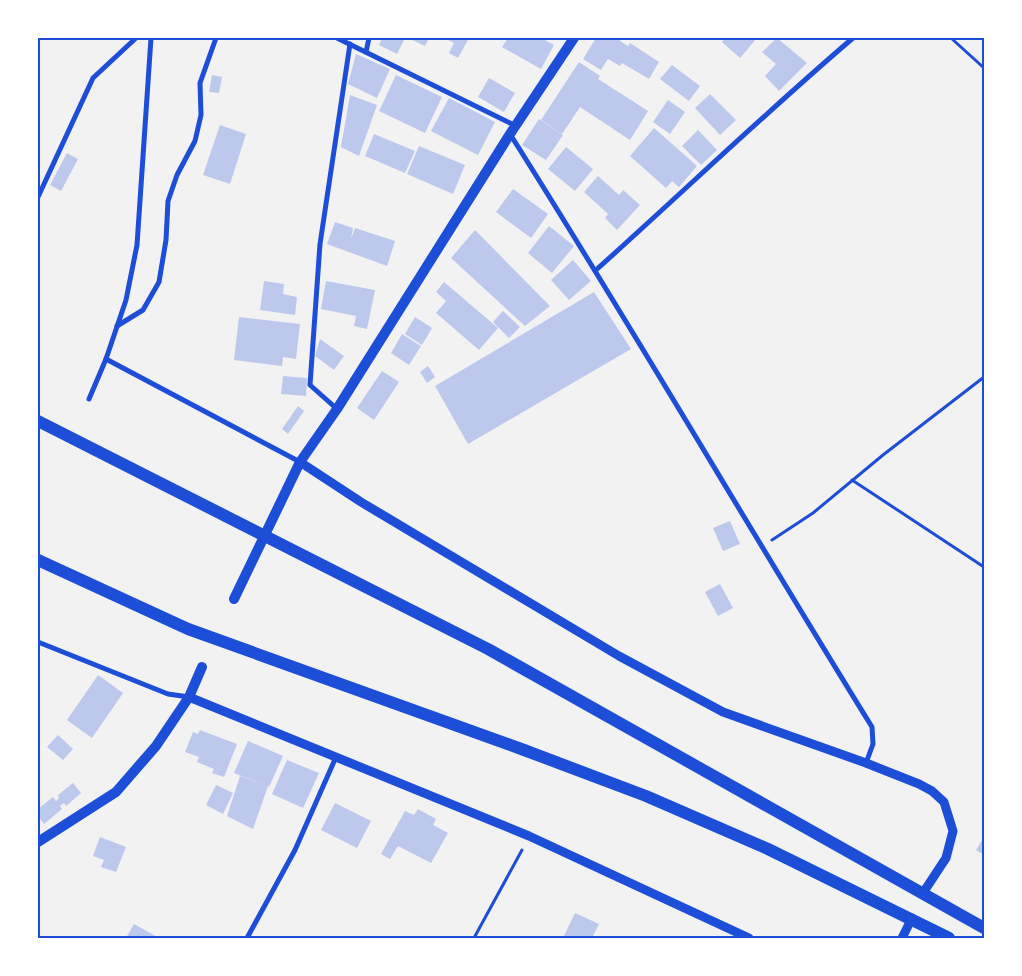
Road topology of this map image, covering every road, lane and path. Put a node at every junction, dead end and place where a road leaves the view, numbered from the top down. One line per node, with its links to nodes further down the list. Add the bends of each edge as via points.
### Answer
1 (136, 38): 13 (street, via 93,78)
2 (151, 38): 15 (street, via 137,245 126,300)
3 (216, 38): 15 (street, via 200,83 201,115 195,142 168,201 159,282 143,310)
4 (337, 38): 9 (street)
5 (369, 38): 10 (street)
6 (574, 38): 12 (main road)
7 (853, 38): 14 (street)
8 (951, 38): 11 (path)
9 (350, 44): 10 (street); 19 (street, via 320,244 310,385)
10 (366, 52): 12 (street)
11 (984, 68)
12 (513, 130): 14 (street); 19 (main road)
13 (38, 197)
14 (596, 270): 23 (street)
15 (117, 326): 16 (street)
16 (106, 359): 18 (street); 21 (street)
17 (984, 377): 22 (path)
18 (89, 399)
19 (337, 409): 21 (main road)
20 (38, 421): 34 (main road, via 488,650)
21 (300, 462): 26 (main road); 31 (street, via 619,656 723,712)
22 (852, 480): 23 (path); 25 (path)
23 (761, 548): 31 (street, via 872,727 873,744)
24 (38, 560): 35 (main road, via 188,629 646,796 768,849)
25 (984, 567)
26 (234, 600)
27 (38, 642): 29 (street, via 168,694)
28 (202, 667): 29 (main road)
29 (189, 697): 30 (street); 33 (main road, via 156,746 116,792)
30 (336, 757): 32 (street); 37 (street, via 295,850)
31 (866, 763): 34 (street, via 919,784 947,808 953,831 949,846 941,867)
32 (529, 836): 38 (path); 39 (street)
33 (38, 842)
34 (923, 893): 36 (main road)
35 (912, 918): 40 (street); 41 (main road)
36 (984, 928)
37 (248, 938)
38 (474, 938)
39 (749, 938)
40 (902, 938)
41 (949, 938)

